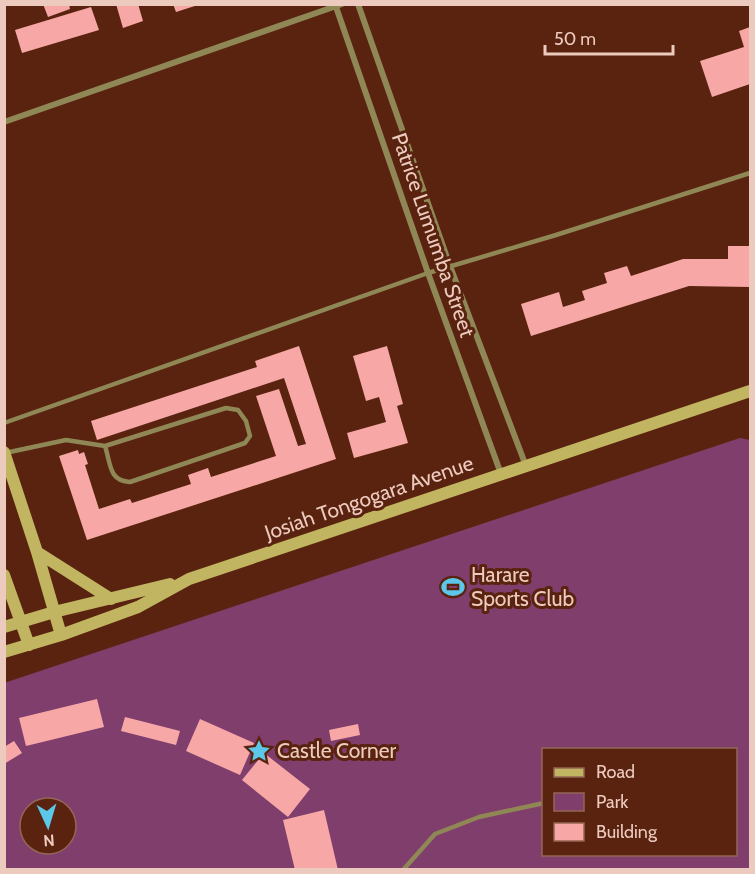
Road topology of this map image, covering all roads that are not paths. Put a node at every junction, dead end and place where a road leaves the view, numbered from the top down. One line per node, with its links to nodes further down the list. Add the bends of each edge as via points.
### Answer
1 (358, 4): 5 (street, Patrice Lumumba Street)
2 (338, 5): 3 (street); 6 (street, Patrice Lumumba Street)
3 (4, 122)
4 (750, 173): 5 (lane)
5 (450, 266): 6 (lane); 11 (street, Patrice Lumumba Street)
6 (428, 273): 8 (lane); 12 (street, Patrice Lumumba Street)
7 (750, 391): 11 (main road, Josiah Tongogara Avenue)
8 (4, 423)
9 (105, 447): 9 (lane, via 114,478 130,482 245,444 250,436 238,410 226,408); 10 (lane, via 66,440)
10 (5, 453): 13 (main road)
11 (526, 467): 12 (main road, Josiah Tongogara Avenue)
12 (501, 475): 15 (main road, Josiah Tongogara Avenue)
13 (37, 552): 16 (main road); 17 (main road)
14 (4, 575): 18 (main road)
15 (189, 579): 16 (main road); 20 (main road, Josiah Tongogara Avenue, via 138,607)
16 (111, 599): 17 (main road)
17 (54, 612): 18 (main road); 20 (main road)
18 (21, 622): 19 (main road); 21 (main road)
19 (4, 627)
20 (61, 635): 21 (main road, Josiah Tongogara Avenue)
21 (29, 645): 22 (main road, Josiah Tongogara Avenue)
22 (4, 652)
23 (542, 803): 24 (lane, via 479,817 435,834)
24 (403, 870)

